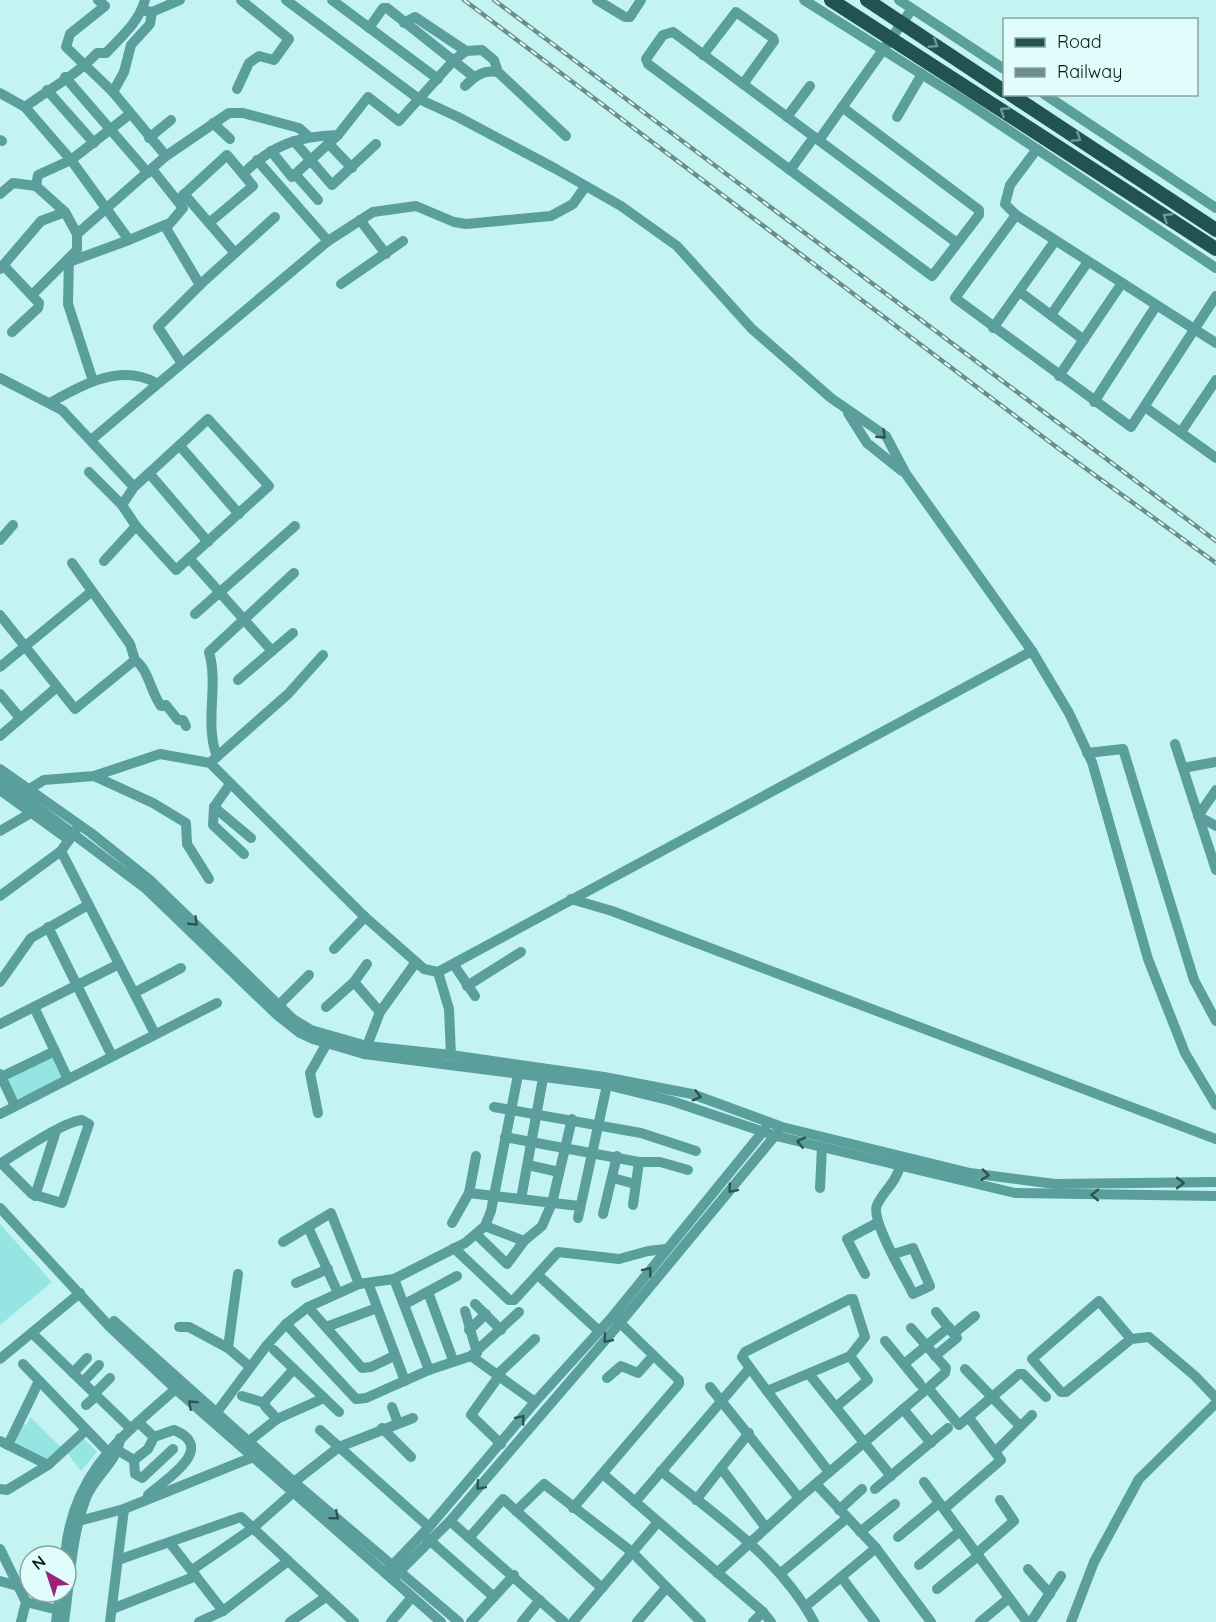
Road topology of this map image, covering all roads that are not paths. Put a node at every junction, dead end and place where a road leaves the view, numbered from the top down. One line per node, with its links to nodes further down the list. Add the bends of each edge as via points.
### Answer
1 (98, 0): 22 (street, via 105,6 70,34 66,47)
2 (180, 0): 12 (street)
3 (241, 0): 32 (street, via 289,39 274,60 259,56 249,63)
4 (286, 0): 39 (street)
5 (332, 0): 16 (street)
6 (597, 0): 7 (street, via 625,17)
7 (641, 0)
8 (804, 0): 18 (street)
9 (831, 0): 17 (main road)
10 (867, 0): 15 (main road)
11 (899, 0): 13 (street)
12 (146, 8): 22 (street, via 106,53 97,53); 35 (street, via 150,24 131,45 124,72)
13 (912, 9): 15 (street); 23 (street)
14 (404, 23): 16 (street, via 383,8); 19 (street, via 416,17); 21 (street)
15 (902, 23): 17 (street); 34 (main road, one-way to 34)
16 (369, 28): 28 (street)
17 (892, 38): 18 (street); 89 (main road, one-way to 17)
18 (882, 49): 25 (street); 41 (street)
19 (466, 51): 21 (street); 24 (street, via 482,50 494,60)
20 (703, 55): 29 (street); 29 (street, via 735,12 773,38); 65 (street, via 669,31 646,62)
21 (454, 60): 27 (street); 28 (street)
22 (85, 66): 26 (street); 35 (street)
23 (1003, 68)
24 (498, 72): 27 (street, via 486,70); 50 (street)
25 (922, 74): 44 (street); 58 (street)
26 (65, 77): 33 (street); 47 (street)
27 (474, 77): 30 (street)
28 (438, 79): 39 (street)
29 (743, 84): 43 (street)
30 (465, 86)
31 (810, 86): 43 (street)
32 (237, 89)
33 (47, 90): 40 (street); 55 (street)
34 (1003, 90)
35 (113, 92): 42 (street)
36 (0, 93): 40 (street)
37 (1013, 96): 82 (main road, one-way to 82)
38 (1047, 96): 75 (street)
39 (418, 99): 48 (street, via 399,121 368,97); 70 (street)
40 (25, 107): 61 (street)
41 (842, 107): 52 (street); 88 (street, via 979,210)
42 (130, 114): 47 (street); 51 (street)
43 (787, 117): 52 (street)
44 (897, 117)
45 (171, 120): 51 (street)
46 (213, 123): 49 (street, via 229,113 243,113 299,128); 53 (street); 60 (street)
47 (112, 130): 55 (street); 66 (street)
48 (338, 135): 49 (street); 56 (street)
49 (308, 136): 54 (street)
50 (566, 136)
51 (149, 138): 60 (street)
52 (817, 139): 65 (street); 88 (street)
53 (230, 140)
54 (294, 141): 59 (street); 63 (street)
55 (94, 143): 61 (street)
56 (328, 143): 63 (street); 64 (street)
57 (376, 144): 64 (street)
58 (1037, 149): 77 (street, via 1010,185 1005,204); 95 (street)
59 (271, 151): 62 (street); 68 (street, via 292,177)
60 (166, 156): 66 (street)
61 (71, 160): 69 (street, via 38,175); 74 (street)
62 (257, 160): 67 (street); 85 (street)
63 (310, 160): 64 (street, via 332,185); 68 (street)
64 (351, 168)
65 (790, 170): 88 (street, via 930,275)
66 (150, 171): 72 (street); 74 (street)
67 (243, 174): 72 (street, via 227,155); 81 (street, via 253,186)
68 (295, 174): 73 (street)
69 (36, 186): 71 (street, via 13,183); 76 (street)
70 (585, 187): 79 (street, via 573,204 551,216 466,224 416,206 373,212); 118 (street, via 621,206 677,246 752,329)
71 (1, 195)
72 (181, 197): 80 (street, via 183,208); 81 (street)
73 (318, 200)
74 (107, 208): 83 (street); 84 (street)
75 (1216, 208)
76 (65, 212): 83 (street); 94 (street, via 41,222)
77 (1016, 215): 87 (street); 104 (street, via 955,298)
78 (275, 217): 90 (street)
79 (360, 220): 85 (street); 91 (street)
80 (168, 224): 84 (street); 98 (street, via 166,228)
81 (209, 224): 90 (street)
82 (1216, 230)
83 (77, 234): 92 (street, via 77,250)
84 (129, 240): 92 (street)
85 (328, 241): 109 (street)
86 (403, 241): 91 (street)
87 (1055, 241): 93 (street); 99 (street)
88 (957, 243)
89 (1216, 249)
90 (235, 253): 98 (street)
91 (386, 254): 97 (street)
92 (69, 260): 100 (street); 112 (street, via 68,304)
93 (1087, 263): 96 (street); 103 (street)
94 (2, 267): 100 (street)
95 (1216, 268)
96 (1122, 283): 102 (street); 107 (street)
97 (341, 284)
98 (200, 285): 109 (street, via 158,327)
99 (1020, 292): 103 (street); 104 (street)
100 (32, 295): 106 (street, via 40,306)
101 (1216, 296): 105 (street)
102 (1156, 306): 105 (street); 115 (street)
103 (1051, 315): 107 (street)
104 (993, 328): 110 (street)
105 (1195, 329): 108 (street); 117 (street)
106 (12, 333)
107 (1084, 340): 110 (street)
108 (1216, 343)
109 (181, 362): 113 (street)
110 (1059, 376): 115 (street)
111 (0, 378): 116 (street)
112 (93, 381): 113 (street, via 142,375); 116 (street)
113 (156, 383): 120 (street)
114 (1214, 388): 119 (street)
115 (1094, 402): 117 (street, via 1131,427)
116 (50, 403): 120 (street)
117 (1145, 407): 119 (street)
118 (844, 408): 125 (street, via 867,442); 125 (street, one-way to 125, via 886,436)
119 (1181, 432): 122 (street)
120 (91, 440): 126 (street)
121 (180, 446): 124 (street); 128 (street); 128 (street, via 208,418 269,486)
122 (1216, 458)
123 (89, 471): 127 (street)
124 (149, 473): 126 (street); 133 (street)
125 (906, 474): 146 (street)
126 (134, 487): 127 (street)
127 (122, 505): 130 (street)
128 (239, 514): 133 (street)
129 (13, 525): 132 (street)
130 (136, 526): 134 (street, via 176,570); 135 (street)
131 (295, 526): 139 (street)
132 (0, 540)
133 (208, 542): 134 (street)
134 (189, 558): 139 (street)
135 (104, 561)
136 (72, 563): 138 (street)
137 (294, 573): 142 (street)
138 (91, 592): 144 (street); 148 (street, via 130,644)
139 (219, 592): 140 (street); 142 (street)
140 (195, 614)
141 (0, 615): 144 (street)
142 (244, 620): 145 (street); 158 (street, via 209,652)
143 (293, 633): 145 (street)
144 (25, 645): 149 (street); 151 (street)
145 (272, 651): 150 (street)
146 (1032, 651): 157 (street, via 1069,713); 180 (street)
147 (323, 655): 158 (street, via 288,694)
148 (135, 660): 151 (street, via 75,708); 154 (street, via 144,666 161,706 166,705)
149 (0, 667)
150 (238, 680)
151 (57, 687): 153 (street)
152 (0, 694): 153 (street)
153 (20, 718): 155 (street)
154 (186, 726)
155 (0, 736)
156 (1175, 744): 160 (street)
157 (1087, 753): 198 (street, via 1123,749 1194,980); 219 (street, via 1106,806 1148,958 1185,1053)
158 (213, 760): 162 (street, via 160,754); 164 (street)
159 (1216, 762): 160 (street)
160 (1183, 768): 170 (street)
161 (0, 769): 167 (street)
162 (94, 776): 167 (street, via 44,780); 178 (street, via 160,806 186,823 187,844)
163 (0, 779): 167 (street)
164 (230, 784): 168 (street); 182 (street)
165 (0, 790): 169 (street)
166 (1216, 790): 170 (street)
167 (24, 792): 169 (street); 173 (street)
168 (214, 807): 174 (street); 176 (street, via 213,825)
169 (35, 811): 172 (street); 173 (street)
170 (1198, 816): 171 (street); 177 (street)
171 (1216, 826)
172 (0, 831)
173 (74, 833): 175 (street); 202 (street, one-way to 202, via 156,885); 209 (street, via 145,888 285,1022 300,1033)
174 (252, 838)
175 (61, 851): 179 (street); 181 (street)
176 (244, 854)
177 (1216, 870)
178 (209, 879)
179 (0, 897)
180 (571, 899): 189 (street); 233 (street, via 612,911)
181 (88, 905): 183 (street); 187 (street)
182 (365, 917): 184 (street); 186 (street)
183 (48, 927): 193 (street, via 23,946); 195 (street)
184 (334, 949)
185 (521, 952): 196 (street)
186 (416, 962): 191 (street); 205 (street)
187 (119, 964): 195 (street); 197 (street)
188 (367, 964): 194 (street)
189 (454, 965): 191 (street); 196 (street)
190 (181, 968): 197 (street)
191 (438, 972): 212 (street, via 449,1010)
192 (309, 975): 202 (street)
193 (0, 981)
194 (354, 982): 204 (street); 205 (street)
195 (77, 986): 203 (street); 213 (street)
196 (467, 986): 200 (street)
197 (134, 993): 208 (street)
198 (1204, 995): 199 (street); 206 (street)
199 (1216, 995)
200 (474, 996)
201 (217, 1003): 208 (street)
202 (279, 1005): 210 (street, via 303,1026)
203 (34, 1007): 207 (street); 211 (street)
204 (326, 1007)
205 (380, 1011): 210 (street)
206 (1216, 1021)
207 (0, 1024)
208 (155, 1034): 213 (street)
209 (327, 1043): 215 (street, via 364,1054); 223 (street, via 310,1073)
210 (367, 1046): 212 (street)
211 (55, 1051): 214 (street); 217 (street)
212 (452, 1055): 218 (street)
213 (112, 1056): 217 (street)
214 (1, 1075): 220 (street)
215 (518, 1075): 216 (street); 222 (street)
216 (543, 1078): 218 (street); 224 (street)
217 (68, 1079): 220 (street)
218 (603, 1082): 227 (street, one-way to 227, via 692,1094); 228 (street); 231 (street)
219 (1216, 1105)
220 (15, 1106): 225 (street)
221 (494, 1107): 222 (street)
222 (511, 1110): 224 (street); 232 (street)
223 (318, 1113)
224 (535, 1113): 226 (street); 234 (street)
225 (0, 1114)
226 (572, 1119): 228 (street); 236 (street)
227 (770, 1123): 230 (street); 231 (street)
228 (598, 1124): 237 (street, via 641,1132); 238 (street)
229 (56, 1131): 242 (street); 252 (street); 252 (street, via 77,1120 90,1126 62,1203)
230 (779, 1132): 231 (street); 235 (street, one-way to 230); 248 (street, one-way to 248, via 981,1175 1056,1184); 291 (street, one-way to 291)
231 (762, 1133): 269 (street)
232 (505, 1137): 234 (street); 254 (street)
233 (1216, 1139)
234 (531, 1142): 236 (street); 243 (street)
235 (822, 1147): 244 (street); 250 (street)
236 (566, 1149): 238 (street); 246 (street)
237 (696, 1151)
238 (591, 1152): 240 (street); 258 (street)
239 (476, 1156): 251 (street)
240 (618, 1156): 241 (street); 247 (street)
241 (639, 1162): 245 (street, via 660,1162); 249 (street)
242 (0, 1163): 252 (street)
243 (528, 1165): 246 (street); 255 (street)
244 (900, 1165): 253 (street, one-way to 244, via 1015,1193); 263 (street, via 899,1174 877,1205)
245 (688, 1170)
246 (559, 1172): 256 (street)
247 (613, 1178): 249 (street); 260 (street)
248 (1216, 1182)
249 (635, 1184): 257 (street)
250 (820, 1188)
251 (469, 1193): 254 (street); 262 (street)
252 (35, 1196)
253 (1216, 1196)
254 (493, 1197): 255 (street); 265 (street)
255 (521, 1199): 256 (street)
256 (552, 1203): 258 (street); 266 (street, via 542,1226)
257 (633, 1205)
258 (579, 1206): 261 (street)
259 (0, 1208): 280 (street)
260 (603, 1214)
261 (578, 1218)
262 (452, 1223)
263 (878, 1223): 270 (street); 273 (street, via 847,1239)
264 (308, 1227): 267 (street); 271 (street); 278 (street, via 332,1213)
265 (481, 1231): 266 (street); 266 (street, via 507,1264); 268 (street)
266 (524, 1241)
267 (283, 1242)
268 (454, 1248): 274 (street, via 509,1300 514,1300); 276 (street)
269 (666, 1249): 274 (street, via 619,1259 558,1252); 291 (street, one-way to 269)
270 (894, 1254)
271 (328, 1269): 277 (street); 281 (street)
272 (238, 1274): 305 (street)
273 (864, 1274)
274 (538, 1275): 299 (street)
275 (457, 1276): 279 (street)
276 (394, 1279): 278 (street); 282 (street)
277 (296, 1283)
278 (364, 1284): 281 (street); 285 (street)
279 (428, 1292): 282 (street); 314 (street)
280 (80, 1293): 300 (street); 331 (street, via 110,1327)
281 (338, 1293): 284 (street)
282 (405, 1304): 322 (street)
283 (475, 1304): 289 (street)
284 (308, 1307): 292 (street); 294 (street)
285 (377, 1308): 294 (street); 308 (street)
286 (465, 1311): 296 (street)
287 (519, 1312): 297 (street)
288 (936, 1312): 298 (street)
289 (486, 1314): 296 (street); 297 (street)
290 (975, 1316): 298 (street)
291 (616, 1319): 299 (street); 309 (street); 401 (street, one-way to 401)
292 (286, 1324): 318 (street); 329 (street, via 356,1399)
293 (178, 1327): 305 (street, via 189,1327)
294 (326, 1327): 308 (street, via 362,1368)
295 (911, 1328): 304 (street)
296 (469, 1330): 307 (street)
297 (501, 1330): 307 (street)
298 (951, 1330): 304 (street); 311 (street, via 957,1339)
299 (599, 1331): 342 (street)
300 (33, 1334): 313 (street); 323 (street)
301 (535, 1339): 325 (street)
302 (1131, 1339): 302 (street, via 1066,1392 1061,1392 1032,1359 1099,1301); 340 (street, via 1149,1337 1195,1376)
303 (885, 1341): 316 (street)
304 (926, 1346): 311 (street); 316 (street)
305 (228, 1348): 318 (street)
306 (274, 1350): 319 (street)
307 (474, 1354): 314 (street); 325 (street)
308 (394, 1356): 329 (street)
309 (653, 1356): 327 (street, via 638,1373 621,1366); 381 (street, via 680,1380 679,1384)
310 (850, 1356): 320 (street, via 866,1337 854,1299 745,1352 742,1357); 324 (street); 345 (street, via 868,1380)
311 (935, 1356): 332 (street, via 946,1370)
312 (87, 1358): 323 (street)
313 (0, 1359)
314 (453, 1360): 322 (street)
315 (23, 1364): 328 (street)
316 (904, 1364): 332 (street)
317 (99, 1365): 330 (street)
318 (249, 1366): 350 (street)
319 (294, 1369): 338 (street); 343 (street)
320 (749, 1369): 334 (street); 341 (street)
321 (965, 1369): 339 (street)
322 (429, 1370): 329 (street)
323 (73, 1373): 330 (street)
324 (809, 1374): 334 (street); 345 (street)
325 (498, 1376): 342 (street); 368 (street, via 471,1415)
326 (110, 1378): 335 (street)
327 (607, 1378)
328 (39, 1381): 359 (street); 366 (street)
329 (405, 1381)
330 (82, 1382): 335 (street)
331 (179, 1386): 350 (street); 355 (street)
332 (924, 1386): 347 (street); 352 (street, via 957,1424)
333 (710, 1387): 341 (street)
334 (767, 1391): 380 (street)
335 (95, 1395): 344 (street); 355 (street)
336 (242, 1396): 343 (street)
337 (1046, 1397): 339 (street, via 1021,1373)
338 (324, 1398): 348 (street); 353 (street)
339 (991, 1398): 352 (street); 356 (street)
340 (1215, 1399): 449 (street, via 1139,1479 1094,1562)
341 (723, 1400): 361 (street); 379 (street)
342 (535, 1402): 368 (street, one-way to 342)
343 (265, 1403): 353 (street)
344 (86, 1405)
345 (837, 1406): 365 (street)
346 (392, 1407): 354 (street)
347 (903, 1409): 365 (street); 367 (street)
348 (339, 1412)
349 (1032, 1415): 356 (street)
350 (213, 1416): 364 (street); 374 (street)
351 (412, 1418): 354 (street)
352 (969, 1418): 373 (street)
353 (277, 1419): 364 (street)
354 (398, 1423): 357 (street)
355 (135, 1425): 362 (street); 363 (street)
356 (1020, 1426): 373 (street)
357 (382, 1428): 369 (street); 375 (street)
358 (948, 1428): 367 (street)
359 (86, 1430): 371 (street); 377 (street)
360 (320, 1430): 369 (street)
361 (749, 1433): 378 (street); 389 (street)
362 (154, 1437): 376 (street, via 148,1449); 392 (street, via 178,1432 190,1442 192,1452 187,1461)
363 (120, 1438): 371 (street); 372 (street)
364 (249, 1441): 385 (street)
365 (865, 1442): 380 (street); 382 (street)
366 (4, 1443): 377 (street)
367 (931, 1443): 382 (street)
368 (501, 1444): 407 (street)
369 (339, 1448): 385 (street); 407 (street)
370 (173, 1449): 376 (street, via 142,1478 135,1474)
371 (107, 1451): 412 (street, via 86,1479 74,1504)
372 (119, 1451): 376 (street); 400 (street, via 90,1490)
373 (996, 1451): 395 (street, via 1000,1462)
374 (254, 1457): 385 (street); 392 (street)
375 (411, 1457)
376 (134, 1460)
377 (48, 1465): 386 (street, via 7,1490)
378 (721, 1468): 390 (street); 404 (street)
379 (661, 1471): 390 (street); 393 (street)
380 (829, 1472): 384 (street)
381 (603, 1474): 393 (street); 396 (street)
382 (891, 1476): 388 (street)
383 (924, 1482): 395 (street)
384 (816, 1484): 389 (street); 399 (street)
385 (295, 1487): 403 (street); 420 (street, one-way to 420); 426 (street)
386 (0, 1489)
387 (862, 1489): 399 (street)
388 (875, 1489)
389 (800, 1498): 404 (street)
390 (696, 1500): 411 (street)
391 (1000, 1500): 416 (street, via 1014,1521)
392 (141, 1501): 397 (street)
393 (635, 1502): 402 (street)
394 (895, 1504): 406 (street)
395 (942, 1506): 405 (street); 408 (street)
396 (573, 1508): 398 (street, via 544,1484); 415 (street)
397 (124, 1509): 400 (street); 417 (street)
398 (516, 1511): 409 (street, via 503,1499); 431 (street)
399 (843, 1514): 406 (street); 424 (street)
400 (79, 1521): 452 (street)
401 (450, 1521): 407 (street); 409 (street)
402 (658, 1522): 415 (street); 423 (street)
403 (253, 1528): 410 (street, via 241,1517); 418 (street); 422 (street)
404 (766, 1528): 411 (street)
405 (960, 1531): 416 (street); 419 (street)
406 (860, 1532): 413 (street)
407 (427, 1534): 420 (street); 437 (street)
408 (898, 1537)
409 (469, 1538): 425 (street)
410 (170, 1543): 417 (street); 422 (street)
411 (750, 1543): 423 (street); 424 (street)
412 (66, 1544)
413 (876, 1548): 428 (street); 469 (street)
414 (0, 1549): 430 (street)
415 (632, 1552): 431 (street); 432 (street)
416 (977, 1555): 433 (street); 438 (street)
417 (118, 1560): 444 (street)
418 (288, 1561): 435 (street); 446 (street)
419 (919, 1565)
420 (398, 1568): 426 (street); 459 (street)
421 (1028, 1569): 434 (street)
422 (194, 1573): 444 (street); 446 (street)
423 (717, 1573): 447 (street)
424 (781, 1573): 443 (street)
425 (514, 1575): 437 (street); 439 (street)
426 (389, 1576): 436 (street)
427 (1061, 1576): 434 (street)
428 (842, 1578): 443 (street); 448 (street)
429 (0, 1581): 430 (street)
430 (18, 1586)
431 (602, 1588): 463 (street)
432 (666, 1588): 464 (street); 465 (street)
433 (937, 1589)
434 (1050, 1594): 471 (street)
435 (326, 1597): 455 (street); 456 (street)
436 (412, 1597): 457 (street); 458 (street)
437 (494, 1597): 460 (street)
438 (1009, 1598): 470 (street); 471 (street)
439 (540, 1600): 461 (street); 462 (street)
440 (26, 1604): 450 (street)
441 (34, 1604): 445 (street)
442 (59, 1604): 445 (street)
443 (806, 1606): 468 (street)
444 (112, 1609): 453 (street)
445 (58, 1610): 451 (street)
446 (223, 1611): 454 (street)
447 (763, 1612): 466 (street); 467 (street)
448 (869, 1619)
449 (1075, 1621)
450 (21, 1622)
451 (56, 1622)
452 (64, 1622)
453 (110, 1622)
454 (199, 1622)
455 (290, 1622)
456 (354, 1622)
457 (391, 1622)
458 (441, 1622)
459 (459, 1622)
460 (471, 1622)
461 (522, 1622)
462 (564, 1622)
463 (573, 1622)
464 (637, 1622)
465 (701, 1622)
466 (753, 1622)
467 (771, 1622)
468 (814, 1622)
469 (931, 1622)
470 (980, 1622)
471 (1029, 1622)

